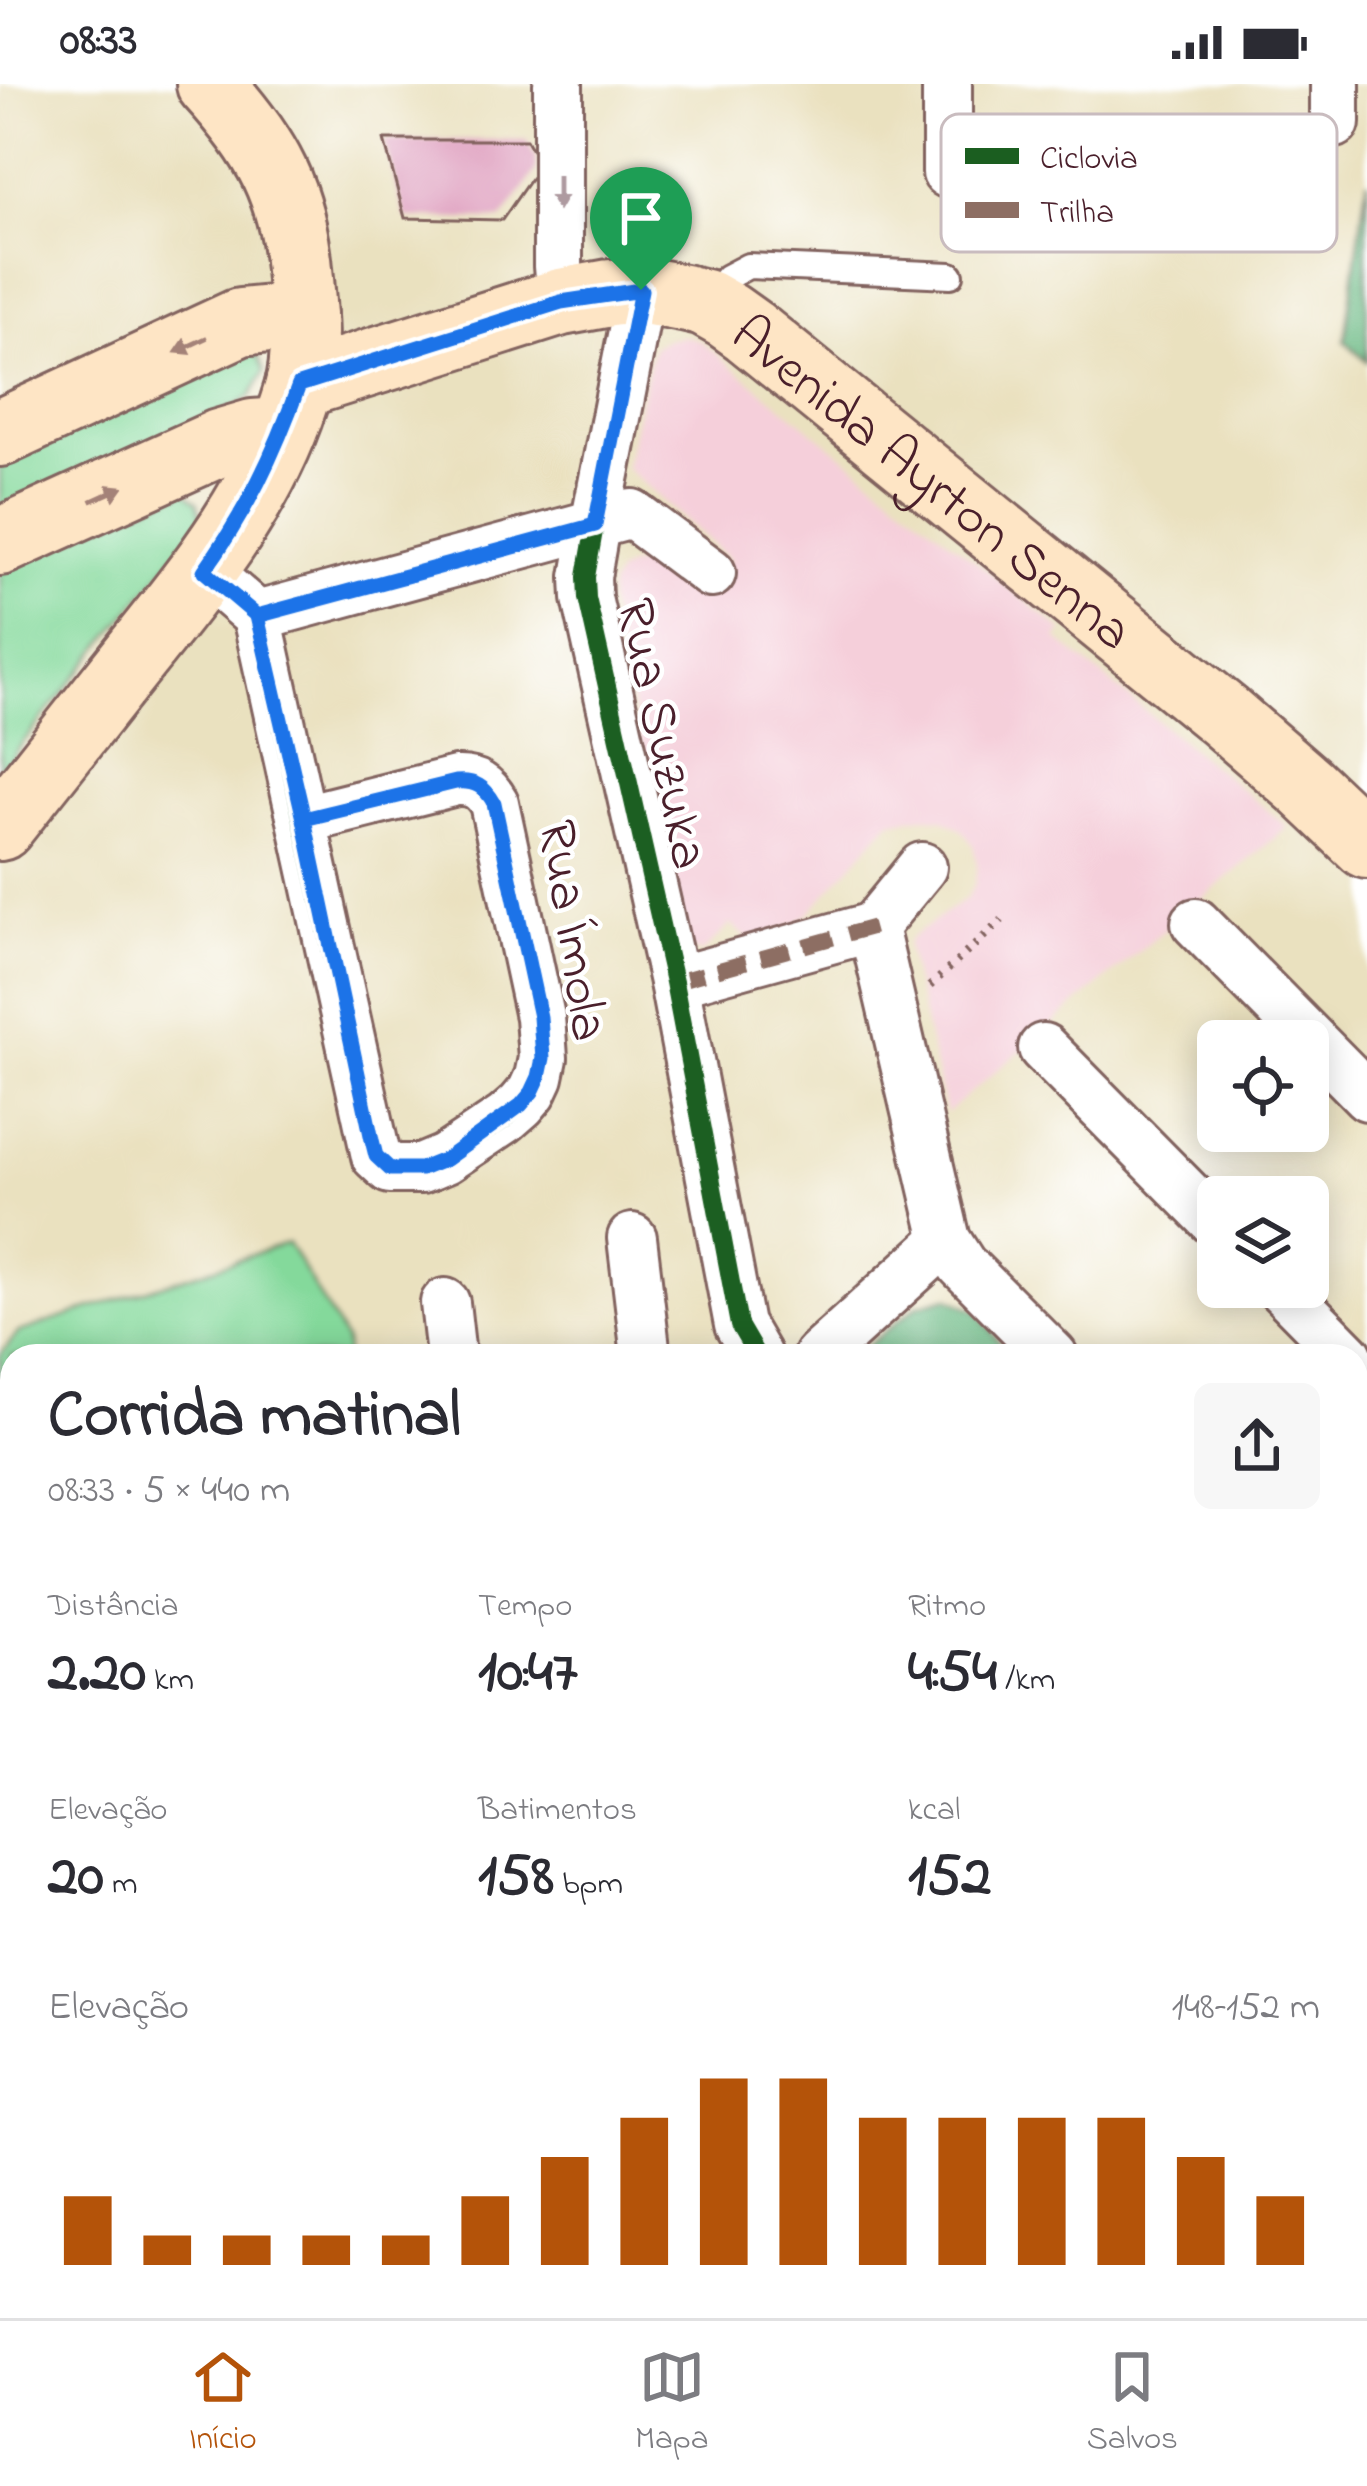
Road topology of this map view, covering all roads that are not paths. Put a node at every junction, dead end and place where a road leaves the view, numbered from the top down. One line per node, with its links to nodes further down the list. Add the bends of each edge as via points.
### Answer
1 (210, 84): 7 (main road, via 265,151 285,197)
2 (558, 84): 5 (street, one-way to 5)
3 (951, 275): 6 (lane, via 748,266)
4 (641, 290): 5 (main road, Avenida Ayrton Senna); 6 (main road, Avenida Ayrton Senna); 10 (street, Rua Suzuka)
5 (561, 302): 8 (main road, Avenida Ayrton Senna)
6 (704, 303): 17 (main road, Avenida Ayrton Senna, via 749,331 1224,716)
7 (303, 316): 8 (main road); 9 (main road, one-way to 9, via 240,322)
8 (291, 408): 11 (main road, Avenida Ayrton Senna, one-way to 8, via 253,433); 12 (main road, via 249,504)
9 (0, 433)
10 (595, 525): 13 (street, via 632,514); 14 (street); 21 (street, Rua Suzuka, via 587,598)
11 (0, 542)
12 (204, 571): 14 (street); 16 (main road)
13 (711, 573)
14 (257, 616): 15 (street)
15 (304, 819): 15 (street, Rua Ímola, via 376,1156 390,1169 421,1169 521,1105 543,1058 494,803 480,785 456,782)
16 (0, 827)
17 (1367, 845)
18 (922, 867): 20 (street)
19 (1196, 923): 23 (street)
20 (873, 927): 21 (street); 26 (street)
21 (674, 982): 31 (street, Rua Suzuka, via 740,1325)
22 (1043, 1048): 24 (street)
23 (1367, 1096)
24 (1197, 1204)
25 (632, 1238): 30 (street)
26 (946, 1240): 32 (street); 33 (street)
27 (445, 1303): 29 (street)
28 (1301, 1308): 34 (street)
29 (450, 1344)
30 (645, 1344)
31 (750, 1344)
32 (831, 1344)
33 (1041, 1344)
34 (1336, 1344)

